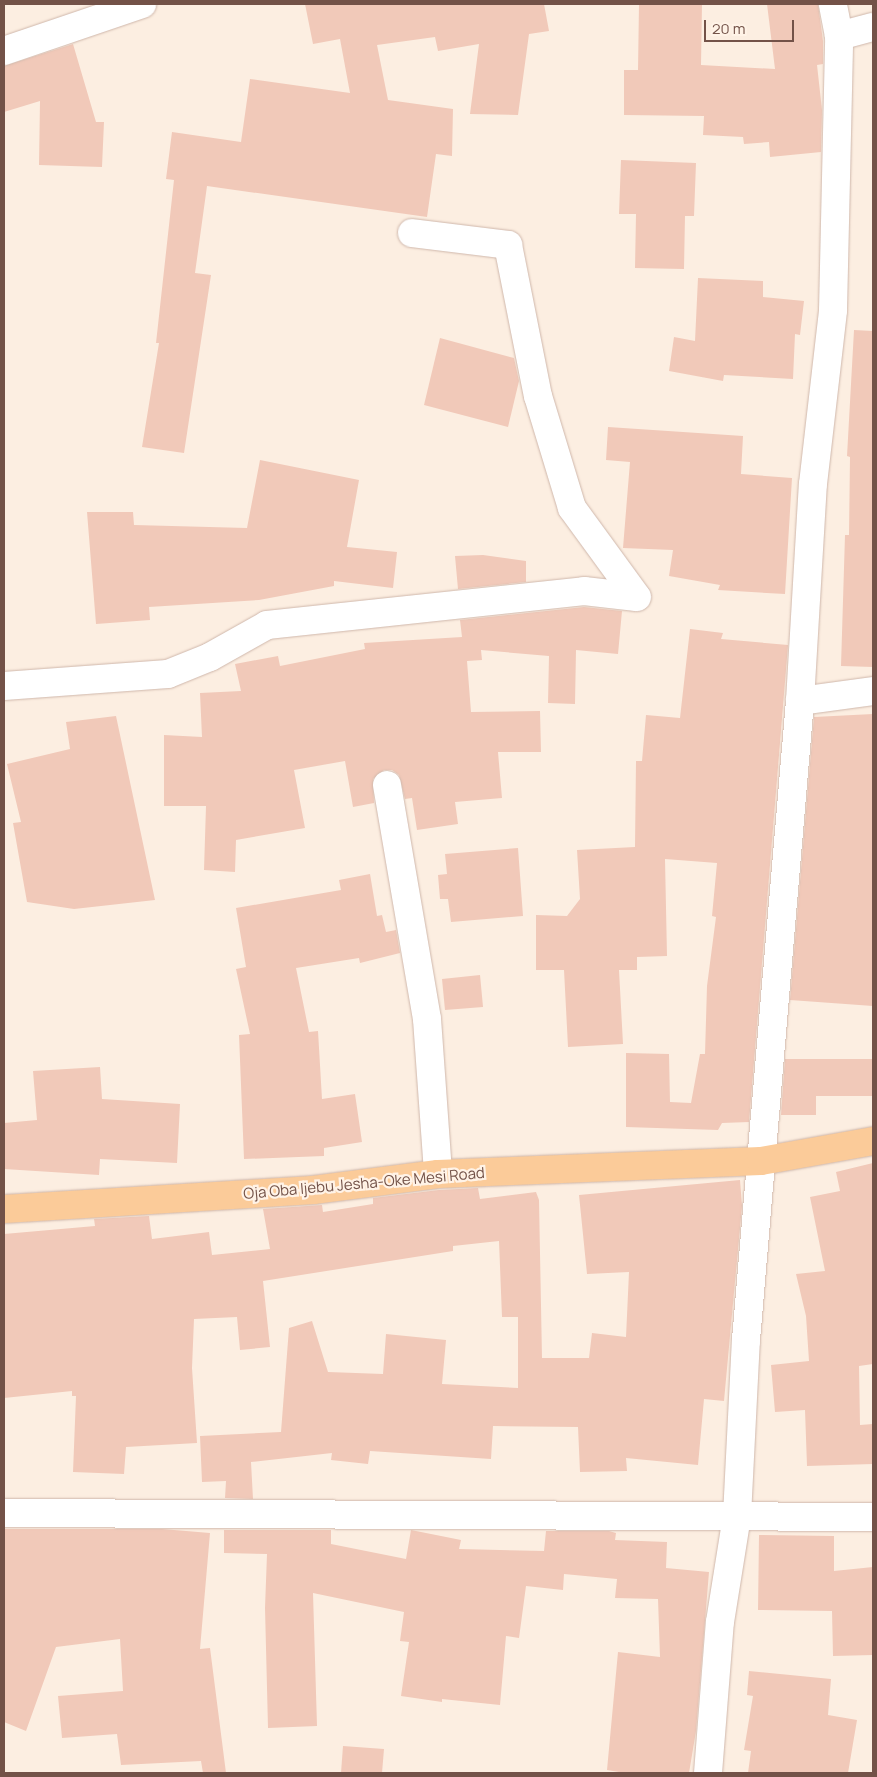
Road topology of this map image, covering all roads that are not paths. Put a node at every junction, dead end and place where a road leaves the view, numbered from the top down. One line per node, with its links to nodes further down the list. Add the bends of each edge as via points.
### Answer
1 (142, 4): 5 (street)
2 (832, 4): 4 (street)
3 (873, 27): 4 (street)
4 (839, 36): 9 (street, via 833,310 813,484)
5 (4, 51)
6 (412, 233): 7 (street, via 508,245 538,396 572,508 636,598 584,591 267,626 210,657 168,674)
7 (4, 686)
8 (873, 691): 9 (street)
9 (800, 701): 12 (street)
10 (387, 785): 13 (street, via 427,1018)
11 (873, 1141): 12 (main road, Oja Oba Ijebu Jesha-Oke Mesi Road)
12 (761, 1161): 13 (main road, Oja Oba Ijebu Jesha-Oke Mesi Road); 16 (street, via 746,1340)
13 (438, 1174): 14 (main road, Oja Oba Ijebu Jesha-Oke Mesi Road, via 313,1190)
14 (4, 1209)
15 (4, 1513): 16 (street)
16 (737, 1516): 17 (street); 18 (street, via 720,1622)
17 (873, 1517)
18 (708, 1773)

